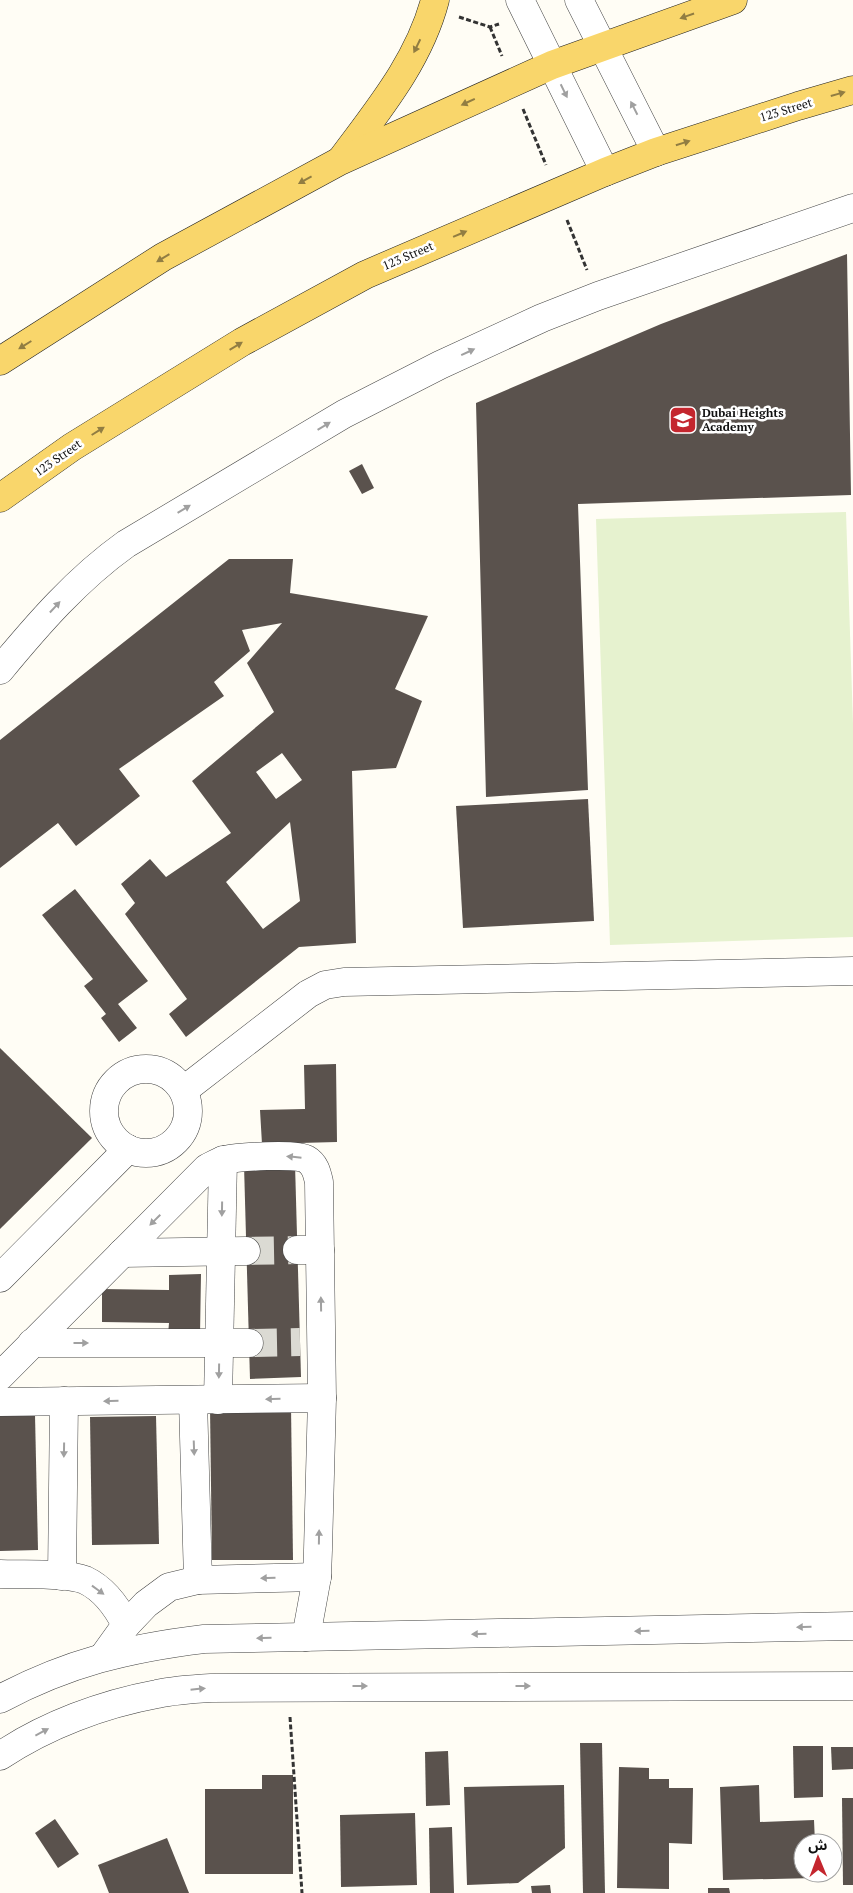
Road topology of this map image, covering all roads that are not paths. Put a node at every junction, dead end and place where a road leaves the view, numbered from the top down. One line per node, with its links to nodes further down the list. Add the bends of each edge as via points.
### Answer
1 (434, 0): 9 (main road, one-way to 9, via 421,40 406,69)
2 (520, 0): 6 (street)
3 (580, 0): 5 (street)
4 (733, 0): 5 (main road, one-way to 5)
5 (602, 46): 6 (main road); 8 (street, one-way to 5)
6 (552, 65): 9 (main road, one-way to 9); 10 (street, one-way to 10)
7 (853, 90): 8 (main road, 123 Street, one-way to 7)
8 (656, 152): 10 (main road, 123 Street)
9 (340, 161): 12 (main road, one-way to 12, via 163,257)
10 (605, 172): 13 (main road, 123 Street, one-way to 10, via 72,447 242,342 365,275)
11 (851, 212): 14 (street, one-way to 11, via 78,582 126,544 344,414 440,364 598,296)
12 (0, 361)
13 (0, 498)
14 (32, 631): 15 (street); 16 (street)
15 (0, 650)
16 (0, 670)
17 (853, 971): 18 (street, via 325,985 308,994)
18 (184, 1090): 19 (street, via 189,1111 184,1131 169,1146 149,1153); 19 (street, via 171,1076 152,1069 133,1071 116,1082 106,1099 105,1118 113,1136)
19 (128, 1149): 23 (street)
20 (223, 1160): 21 (street, one-way to 21); 22 (street, one-way to 22, via 207,1168); 28 (street, one-way to 20, via 311,1342 309,1250 319,1182 316,1168 306,1159 292,1156)
21 (234, 1251): 22 (street); 24 (street)
22 (122, 1253): 25 (street)
23 (0, 1278)
24 (220, 1342): 25 (street, one-way to 24); 26 (street); 29 (street, one-way to 29)
25 (32, 1343): 27 (street)
26 (249, 1343)
27 (0, 1376)
28 (322, 1398): 29 (street, one-way to 29); 34 (street, one-way to 28)
29 (206, 1400): 30 (street, one-way to 30); 35 (street, one-way to 35)
30 (64, 1401): 31 (street); 33 (street, one-way to 33)
31 (0, 1402)
32 (0, 1574): 33 (street)
33 (62, 1576): 36 (street, one-way to 36, via 84,1580 102,1592)
34 (317, 1577): 35 (street, one-way to 35); 38 (street)
35 (198, 1580): 36 (street, via 169,1587)
36 (126, 1625): 39 (street)
37 (853, 1626): 38 (street, one-way to 38)
38 (306, 1637): 39 (street, one-way to 39, via 204,1639 153,1645)
39 (103, 1657): 41 (street, via 61,1670)
40 (853, 1686): 42 (street, one-way to 40, via 56,1725 106,1706 158,1694 211,1688)
41 (0, 1699)
42 (0, 1756)

